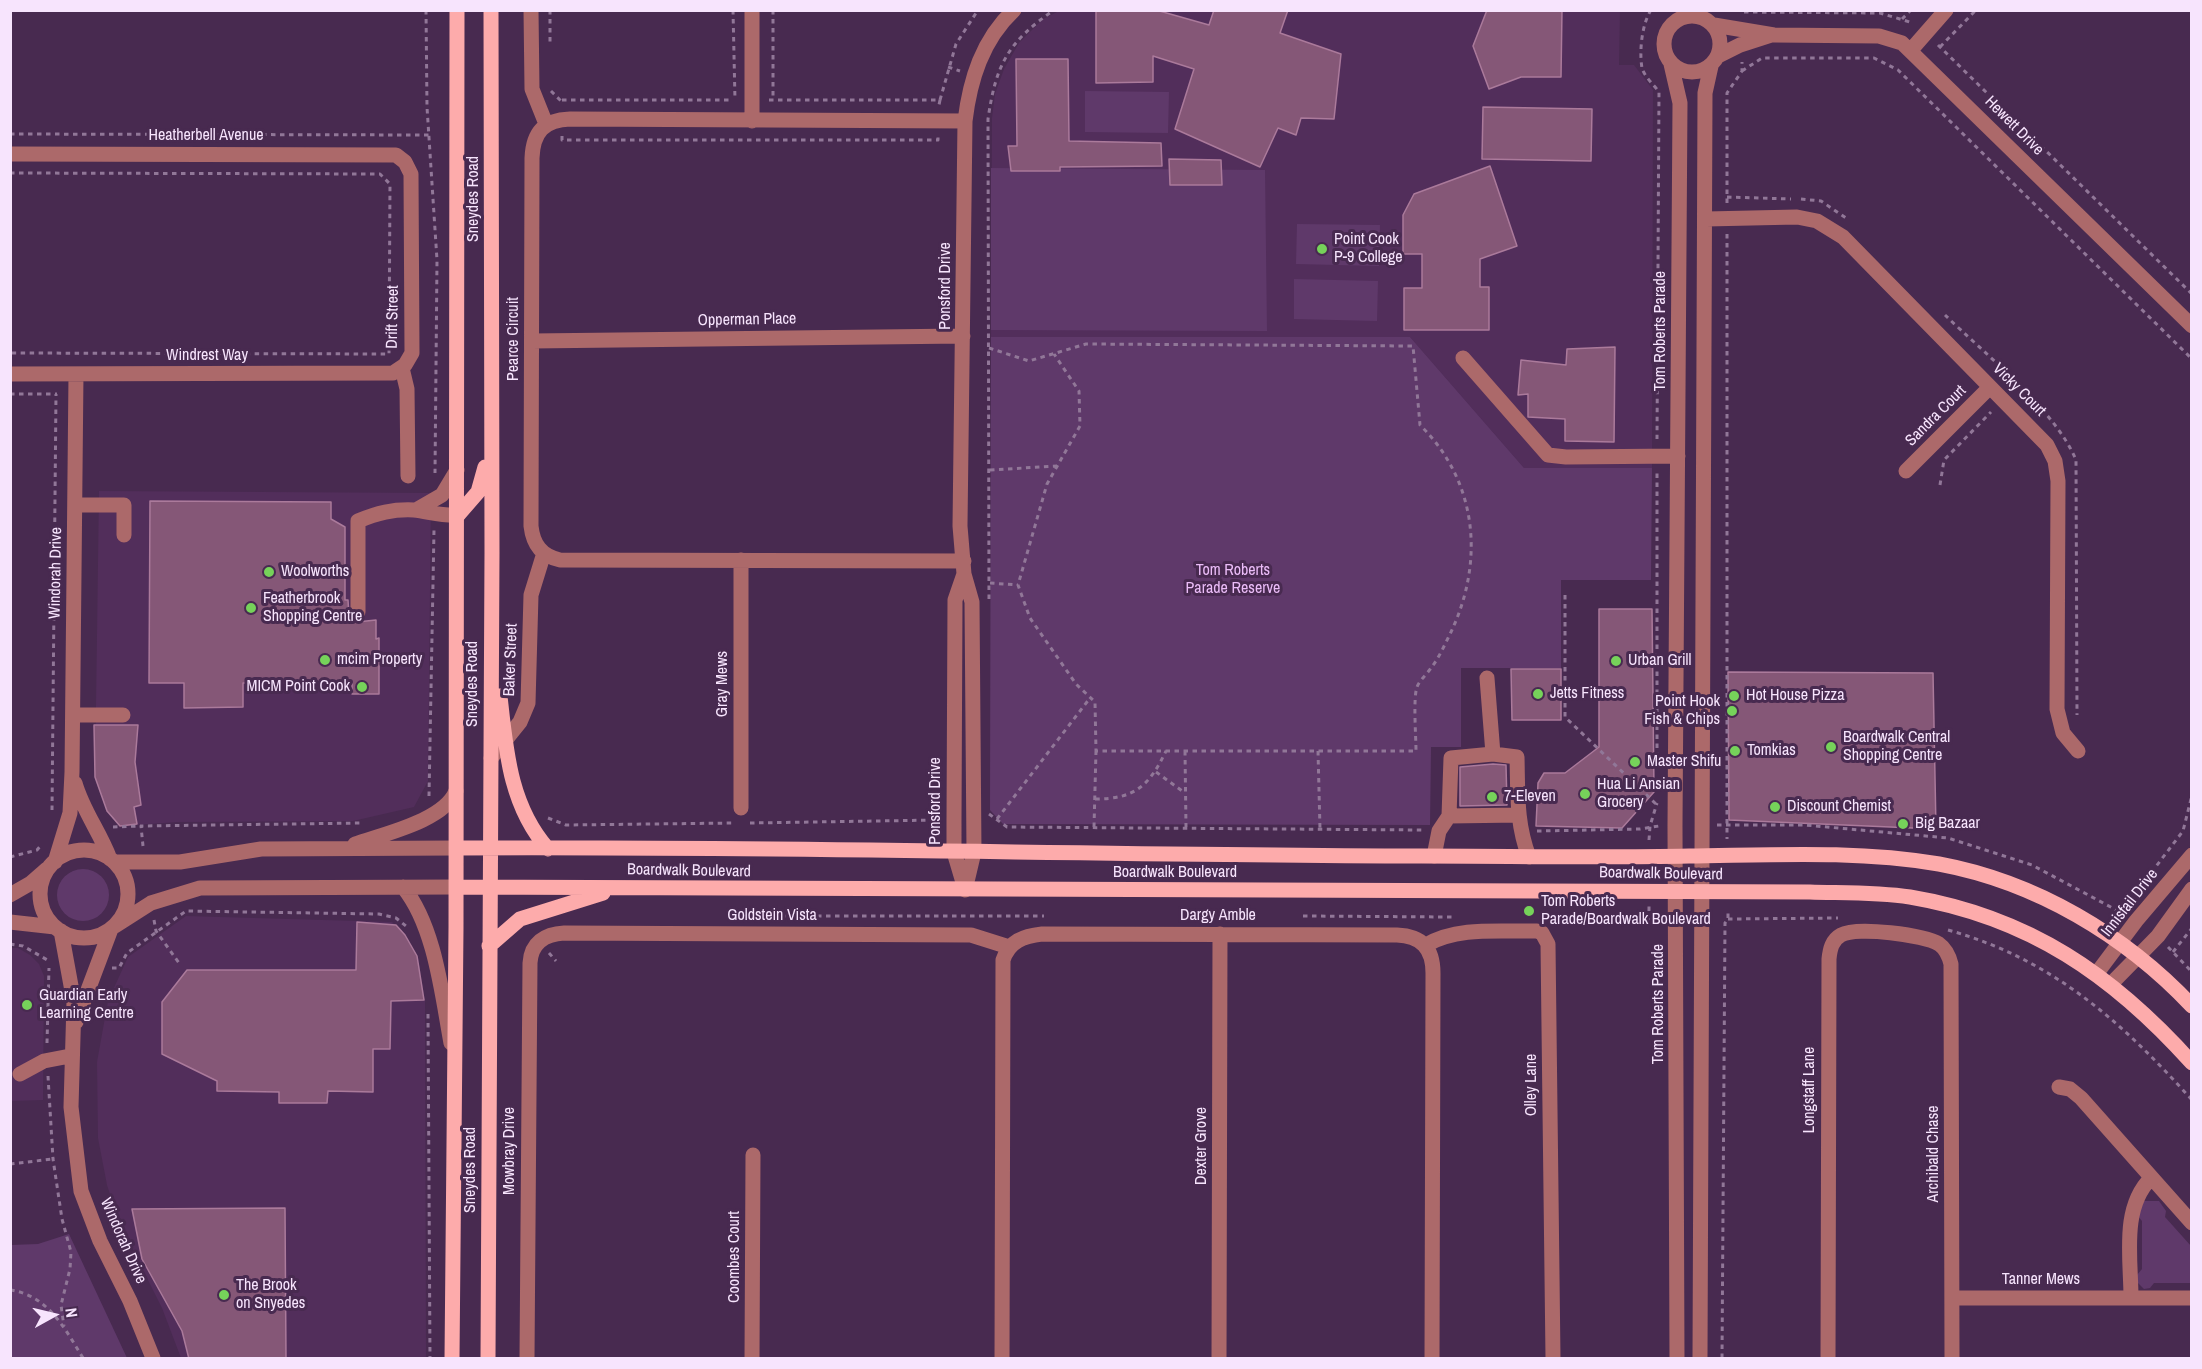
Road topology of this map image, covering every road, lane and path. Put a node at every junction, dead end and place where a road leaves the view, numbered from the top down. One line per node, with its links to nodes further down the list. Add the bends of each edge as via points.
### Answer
1 (426, 10): 31 (path)
2 (457, 10): 56 (main road, Sneydes Road)
3 (491, 10): 53 (main road, Sneydes Road)
4 (531, 10): 29 (street, via 532,89)
5 (752, 10): 27 (street)
6 (773, 10): 23 (path)
7 (978, 10): 26 (path, via 956,44)
8 (1014, 10): 28 (street, Ponsford Drive, via 979,60)
9 (1054, 10): 40 (path, via 1011,47 993,83 988,119)
10 (1911, 10): 14 (path)
11 (1946, 10): 19 (street)
12 (1976, 10): 18 (path)
13 (1673, 17): 15 (street); 21 (street, via 1664,39)
14 (1902, 18)
15 (1711, 20): 16 (street, Hewett Drive); 20 (street, via 1720,40)
16 (1774, 34): 17 (street, Hewett Drive); 19 (street, Hewett Drive, via 1879,36)
17 (1740, 45): 20 (street, Hewett Drive); 22 (path)
18 (1940, 47)
19 (1911, 50): 37 (street, Hewett Drive)
20 (1714, 61): 21 (street, via 1695,73); 35 (street, via 1706,93)
21 (1671, 64): 54 (street, Tom Roberts Parade, via 1680,103)
22 (1742, 71): 36 (path, via 1727,93); 44 (path, via 1762,58 1874,58 1892,66)
23 (773, 99)
24 (562, 100): 25 (path)
25 (733, 100)
26 (940, 100)
27 (752, 121): 28 (street); 29 (street, via 570,119)
28 (965, 121): 38 (street, Ponsford Drive)
29 (546, 124): 39 (street, Pearce Circuit, via 535,137 532,151)
30 (10, 134): 31 (path)
31 (429, 135): 62 (path, via 437,260)
32 (10, 154): 33 (street, Heatherbell Avenue, via 387,154)
33 (401, 158): 45 (street, Drift Street, via 412,185 412,350)
34 (10, 173): 41 (path, via 380,174 390,184 389,354)
35 (1706, 219): 36 (street, Vicky Court); 68 (street)
36 (1726, 219): 48 (street, Vicky Court, via 1817,220 1843,237); 110 (path)
37 (2192, 326)
38 (963, 336): 39 (street, Opperman Place); 67 (street, Ponsford Drive, via 960,526)
39 (532, 341): 65 (street, Pearce Circuit, via 531,526 534,541)
40 (989, 348): 42 (path, via 1029,361); 57 (path)
41 (10, 353)
42 (1054, 354): 55 (path, via 1079,391 1080,426); 87 (path, via 1086,344 1413,346 1420,425 1438,442 1454,466 1469,511 1471,555 1466,593 1451,632 1417,687 1416,751)
43 (1463, 358): 54 (street, via 1548,455)
44 (2192, 359)
45 (402, 368): 47 (street, Windrest Way, via 381,374); 59 (street, Drift Street, via 407,389)
46 (10, 374): 47 (street, Windrest Way)
47 (76, 374): 51 (street, Windorah Drive)
48 (1990, 387): 52 (street, Vicky Court); 58 (street, Sandra Court)
49 (10, 394): 50 (path)
50 (56, 394): 51 (path); 103 (path)
51 (76, 394): 61 (street, Windorah Drive)
52 (2003, 400): 60 (path, via 1944,460); 88 (street, Vicky Court, via 2048,445 2055,461 2057,710 2063,733)
53 (491, 417): 63 (main road, via 481,486); 76 (main road, Sneydes Road)
54 (1678, 456): 73 (street, Tom Roberts Parade)
55 (1057, 466): 57 (path); 71 (path, via 1037,511)
56 (457, 469): 62 (street); 63 (main road, Sneydes Road)
57 (989, 470): 70 (path)
58 (1906, 471)
59 (408, 476)
60 (1940, 485)
61 (75, 505): 64 (street, via 124,505); 81 (street, Windorah Drive)
62 (434, 508): 63 (street); 75 (street, via 382,511 358,521); 100 (path, via 432,787)
63 (458, 515): 93 (main road, Sneydes Road)
64 (124, 535)
65 (544, 553): 66 (street, via 565,560); 83 (street, Baker Street, via 531,595 528,704)
66 (741, 560): 67 (street); 99 (street, Gray Mews)
67 (964, 568): 106 (street, Ponsford Drive, via 972,602); 108 (street, Ponsford Drive, via 955,600)
68 (1704, 578): 73 (street); 78 (street)
69 (979, 582): 70 (path)
70 (989, 583): 71 (path); 74 (path)
71 (1018, 585): 80 (path, via 1030,618)
72 (1565, 595): 98 (path, via 1565,717)
73 (1677, 598): 77 (street, Tom Roberts Parade)
74 (990, 606)
75 (358, 612)
76 (492, 627): 83 (main road); 90 (main road, Sneydes Road)
77 (1678, 650): 78 (street); 111 (street, Tom Roberts Parade)
78 (1704, 650): 112 (street)
79 (1487, 678): 89 (street)
80 (1090, 698): 84 (path, via 1095,702); 107 (path)
81 (73, 715): 82 (street); 91 (street, Windorah Drive)
82 (123, 716)
83 (505, 742): 90 (street, Baker Street); 104 (main road, via 513,783)
84 (1096, 751): 85 (path); 96 (path)
85 (1166, 751): 86 (path); 92 (path)
86 (1185, 751): 87 (path); 94 (path)
87 (1318, 751): 115 (path)
88 (2078, 751)
89 (1493, 754): 102 (street, via 1517,757); 105 (street, via 1451,758)
90 (491, 758): 120 (main road, Sneydes Road)
91 (72, 771): 130 (street, Windorah Drive, via 82,806); 132 (street, Windorah Drive, via 70,813)
92 (1156, 772): 94 (path); 96 (path, via 1136,792 1115,799)
93 (456, 791): 100 (street, via 447,805); 119 (main road, Sneydes Road)
94 (1185, 793): 114 (path)
95 (2192, 795): 144 (path, via 2183,831)
96 (1095, 798): 113 (path)
97 (990, 803): 101 (path)
98 (1657, 805)
99 (741, 808)
100 (420, 814): 118 (street)
101 (990, 814): 106 (path); 107 (path)
102 (1519, 815): 105 (street); 117 (street)
103 (52, 816)
104 (526, 816): 108 (path, via 540,808 552,821 566,825); 121 (main road)
105 (1449, 816): 116 (street)
106 (974, 819): 123 (street, Ponsford Drive)
107 (997, 819): 113 (path, via 1007,827)
108 (954, 820): 122 (street, Ponsford Drive)
109 (367, 823): 131 (path, via 141,826)
110 (1726, 825): 112 (path); 124 (path); 147 (path, via 1837,827 1948,838 2032,865)
111 (1675, 826): 117 (path); 128 (street, Tom Roberts Parade)
112 (1704, 826): 129 (street)
113 (1094, 827): 114 (path)
114 (1186, 828): 115 (path)
115 (1320, 829): 116 (path)
116 (1439, 831): 126 (street)
117 (1519, 831): 127 (street)
118 (343, 848): 119 (street, Boardwalk Boulevard); 131 (street, Boardwalk Boulevard, via 261,849 180,862)
119 (456, 848): 120 (main road, Boardwalk Boulevard); 135 (main road, Sneydes Road)
120 (490, 848): 121 (main road, Boardwalk Boulevard); 133 (main road, Sneydes Road)
121 (548, 849): 122 (main road, Boardwalk Boulevard)
122 (954, 852): 123 (main road, Boardwalk Boulevard); 138 (street, Ponsford Drive)
123 (974, 852): 126 (main road, Boardwalk Boulevard); 138 (street, Ponsford Drive)
124 (1727, 855): 129 (main road, Boardwalk Boulevard); 157 (main road, Boardwalk Boulevard, via 1835,856 1938,864 1983,875 2049,899)
125 (2192, 855): 147 (street, Innisfail Drive)
126 (1434, 856): 127 (main road, Boardwalk Boulevard)
127 (1529, 856): 128 (main road, Boardwalk Boulevard)
128 (1676, 856): 129 (main road, Boardwalk Boulevard); 139 (street, Tom Roberts Parade)
129 (1703, 856): 140 (street)
130 (112, 860): 131 (street, Boardwalk Boulevard); 132 (street, via 82,850); 149 (street, via 128,886 128,901)
131 (145, 863)
132 (53, 864): 142 (street); 152 (street, via 41,891 42,904)
133 (489, 886): 135 (main road, Boardwalk Boulevard); 136 (main road, Boardwalk Boulevard); 160 (main road, Sneydes Road)
134 (403, 887): 135 (street, Boardwalk Boulevard); 143 (street, Boardwalk Boulevard, via 216,886 181,892); 176 (street, via 424,928)
135 (456, 887): 176 (main road, Sneydes Road)
136 (620, 888): 138 (main road, Boardwalk Boulevard); 160 (main road, via 520,919)
137 (2192, 889): 156 (street)
138 (965, 890): 139 (main road, Boardwalk Boulevard)
139 (1677, 892): 140 (main road, Boardwalk Boulevard); 186 (street, Tom Roberts Parade)
140 (1703, 893): 141 (main road, Boardwalk Boulevard); 187 (street)
141 (1728, 893): 146 (path); 169 (main road, Boardwalk Boulevard, via 1882,895 1933,902 2026,932)
142 (10, 895)
143 (151, 903): 149 (street, Boardwalk Boulevard); 154 (path)
144 (2128, 903)
145 (1839, 918): 146 (path)
146 (1728, 919): 207 (path)
147 (2136, 921): 157 (street, Innisfail Drive)
148 (10, 922): 152 (street)
149 (113, 927): 152 (street, via 86,938); 174 (street, Windorah Drive)
150 (1942, 928): 181 (path, via 2043,968 2079,991 2140,1043)
151 (2192, 928): 163 (path)
152 (58, 929): 174 (street, Windorah Drive, via 72,985)
153 (409, 930): 154 (path, via 396,918 379,914 186,911)
154 (156, 931): 165 (path); 167 (path, via 127,953)
155 (1220, 934): 159 (street, Dargy Amble, via 1396,935 1411,936); 161 (street, Dargy Amble, via 1042,934 1025,937); 202 (street, Dexter Grove)
156 (2158, 936): 163 (path); 164 (street)
157 (2121, 943): 164 (main road, Boardwalk Boulevard); 169 (street, Innisfail Drive)
158 (536, 945): 161 (street, Goldstein Vista, via 550,935 564,933 971,935); 199 (street, Mowbray Drive, via 530,963)
159 (1426, 945): 203 (street, via 1432,956 1433,973); 204 (street, Olley Lane, via 1452,934 1538,932 1548,944)
160 (489, 946): 198 (main road, Sneydes Road)
161 (1009, 947): 201 (street, via 1003,966)
162 (1945, 950): 190 (street, Archibald Chase, via 1951,969); 208 (street, Longstaff Lane, via 1933,941 1866,930 1840,935 1830,950)
163 (2174, 953): 168 (path); 170 (path)
164 (2139, 957): 170 (main road, Boardwalk Boulevard); 171 (street)
165 (179, 963)
166 (49, 968): 177 (path)
167 (119, 968)
168 (2192, 972)
169 (2097, 973): 171 (main road, Boardwalk Boulevard)
170 (2158, 974): 172 (main road, Boardwalk Boulevard)
171 (2112, 984): 178 (main road, Boardwalk Boulevard)
172 (2192, 1006)
173 (428, 1013): 196 (path)
174 (74, 1027): 175 (street, Windorah Drive)
175 (70, 1056): 177 (street); 195 (street, Windorah Drive, via 73,1137 81,1191)
176 (454, 1059): 197 (main road, Sneydes Road)
177 (47, 1060): 179 (street); 183 (path)
178 (2192, 1063)
179 (20, 1074)
180 (2059, 1087): 185 (street, via 2070,1089 2081,1098)
181 (2192, 1100)
182 (753, 1155): 200 (street, Coombes Court)
183 (52, 1159): 184 (path); 193 (path, via 70,1252 61,1305)
184 (10, 1164)
185 (2151, 1178): 188 (street); 191 (street, via 2138,1192 2132,1209)
186 (1678, 1179): 187 (street); 205 (street, Tom Roberts Parade)
187 (1700, 1180): 206 (street)
188 (2192, 1223)
189 (10, 1290): 193 (path, via 35,1298)
190 (1952, 1298): 191 (street, Tanner Mews); 209 (street, Archibald Chase)
191 (2131, 1298): 192 (street, Tanner Mews)
192 (2192, 1298)
193 (64, 1326): 194 (path)
194 (83, 1359)
195 (153, 1359)
196 (430, 1359)
197 (452, 1359)
198 (488, 1359)
199 (527, 1359)
200 (752, 1359)
201 (1002, 1359)
202 (1219, 1359)
203 (1432, 1359)
204 (1552, 1359)
205 (1677, 1359)
206 (1700, 1359)
207 (1722, 1359)
208 (1828, 1359)
209 (1952, 1359)

